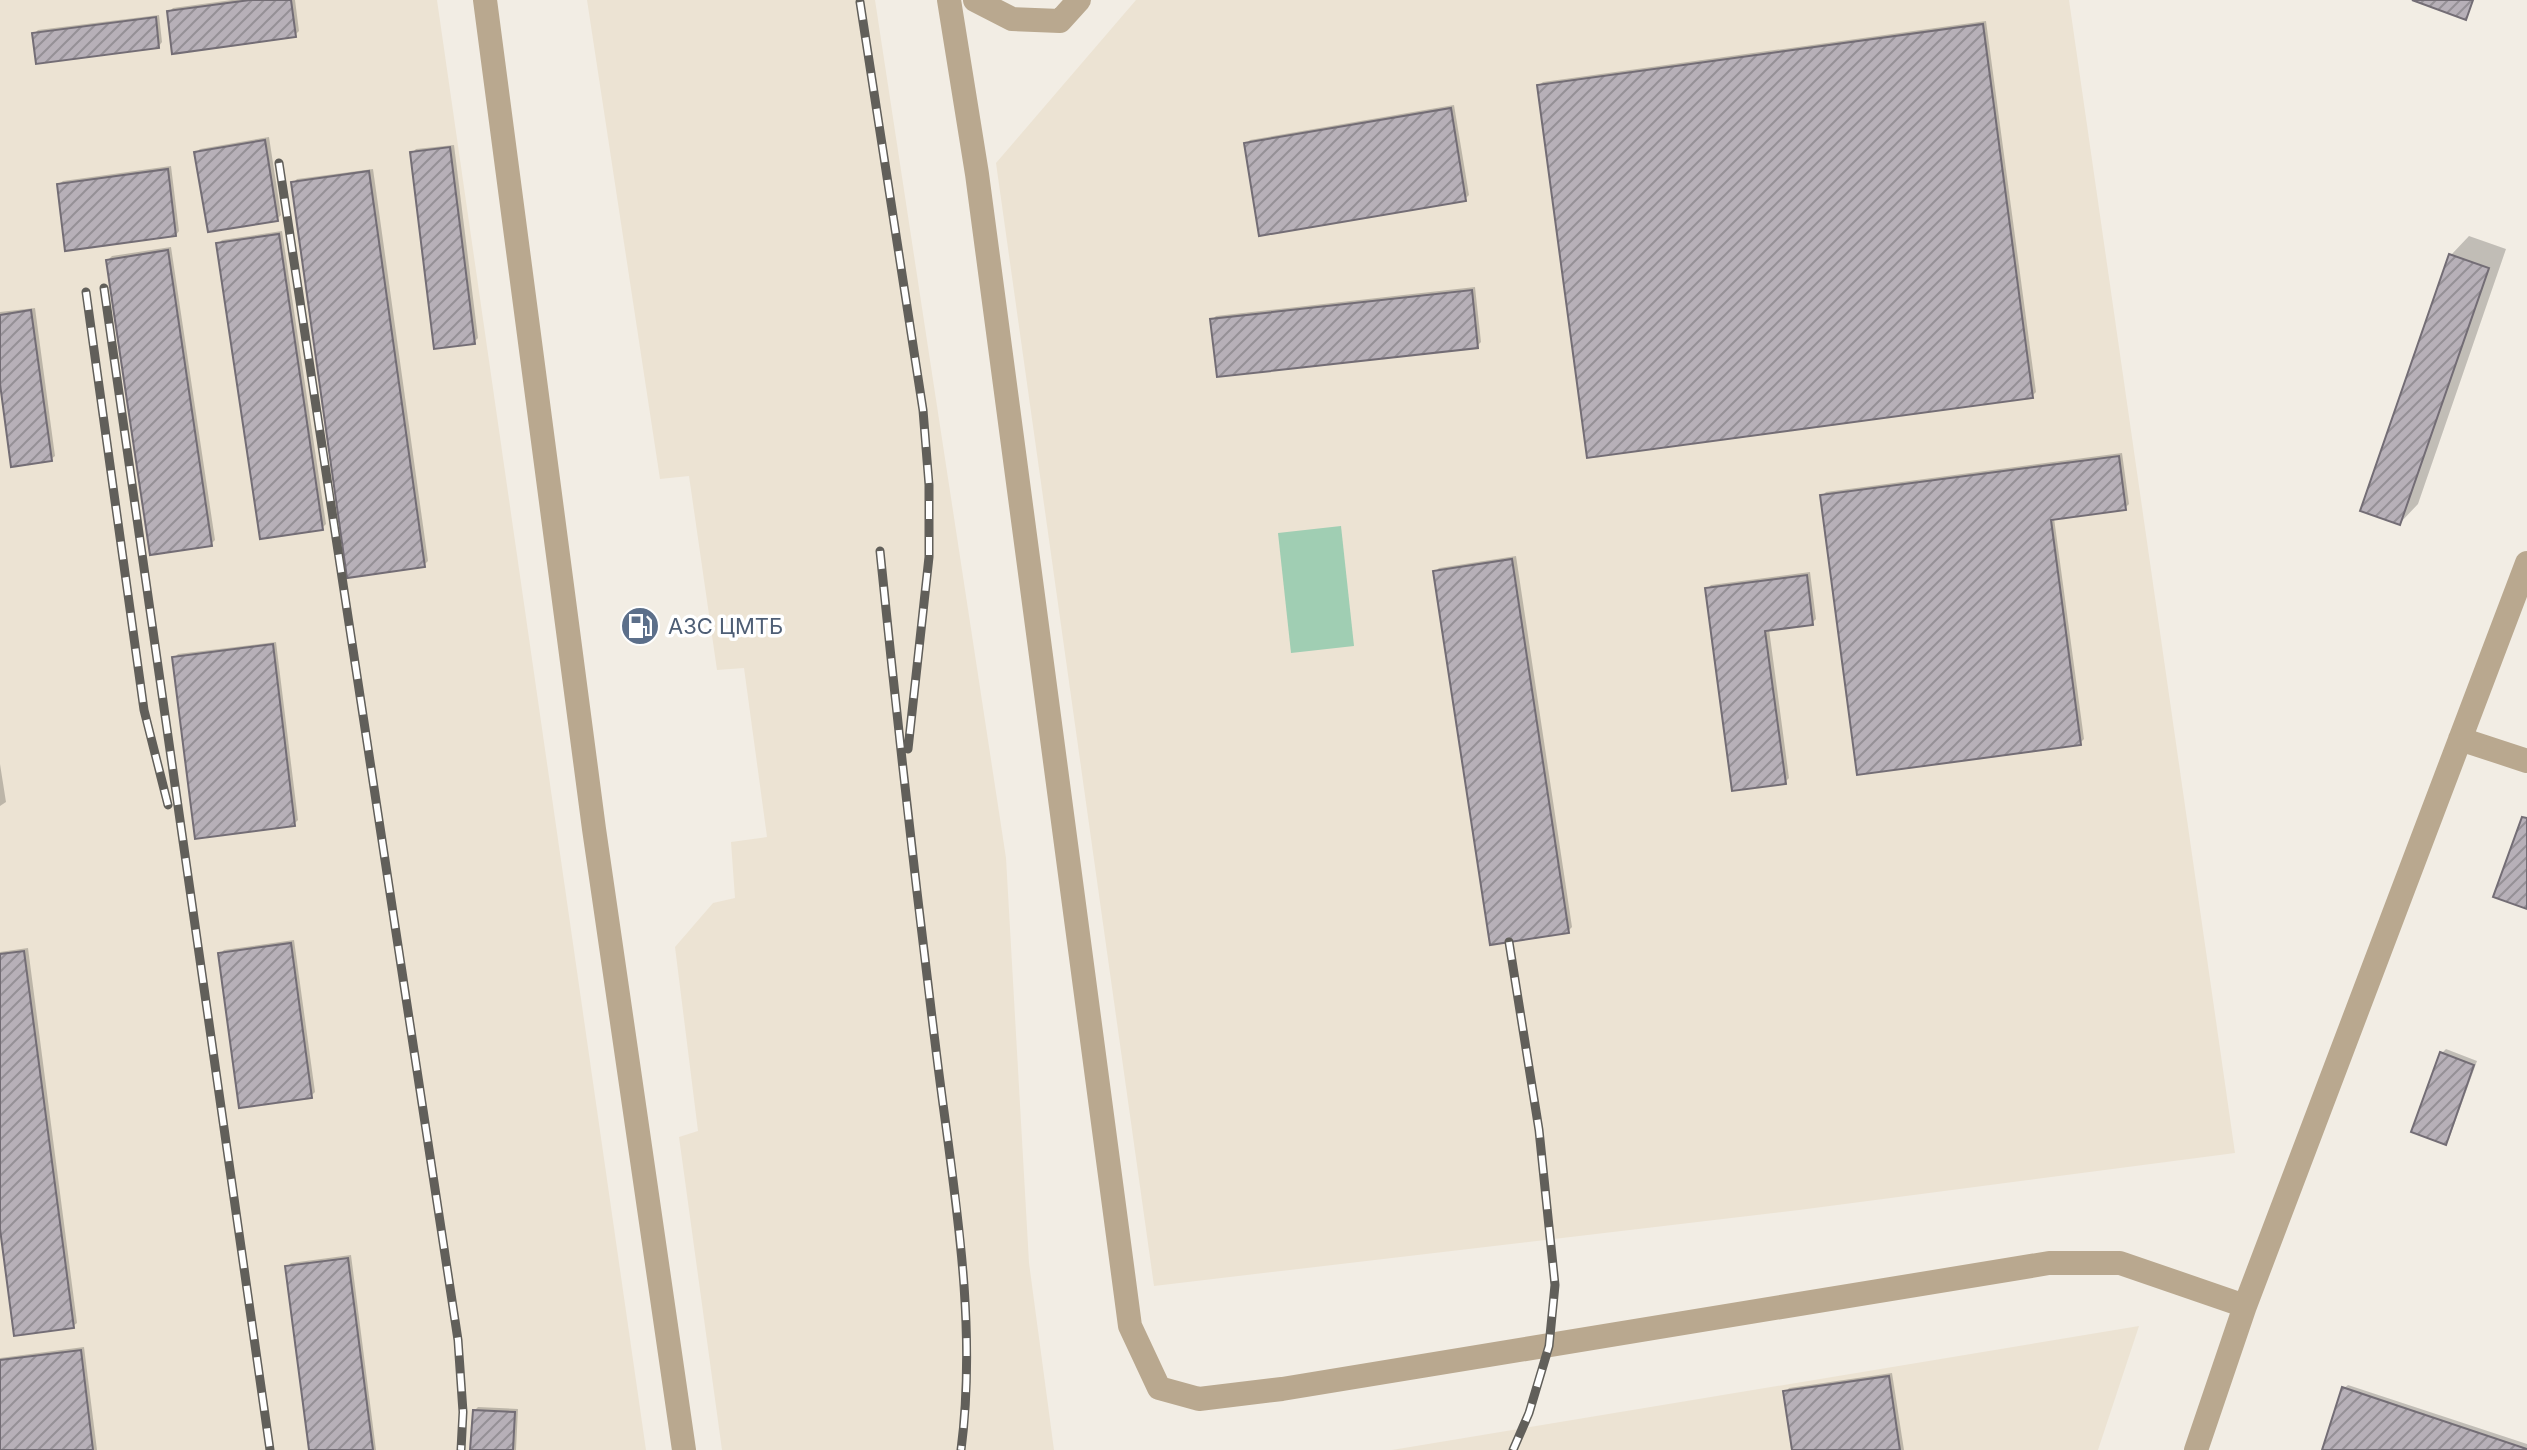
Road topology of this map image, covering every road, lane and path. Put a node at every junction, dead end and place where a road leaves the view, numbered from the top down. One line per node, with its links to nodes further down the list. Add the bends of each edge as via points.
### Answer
1 (485, 0): 9 (street, via 592,813)
2 (949, 0): 8 (street, via 980,190 1130,1326 1159,1388 1199,1399 1282,1389 2049,1263 2120,1263)
3 (975, 0): 4 (street, via 1012,19 1060,21)
4 (1079, 0)
5 (2527, 563): 6 (street)
6 (2460, 739): 7 (street); 8 (street)
7 (2527, 761)
8 (2245, 1306): 10 (street)
9 (684, 1450)
10 (2196, 1450)

